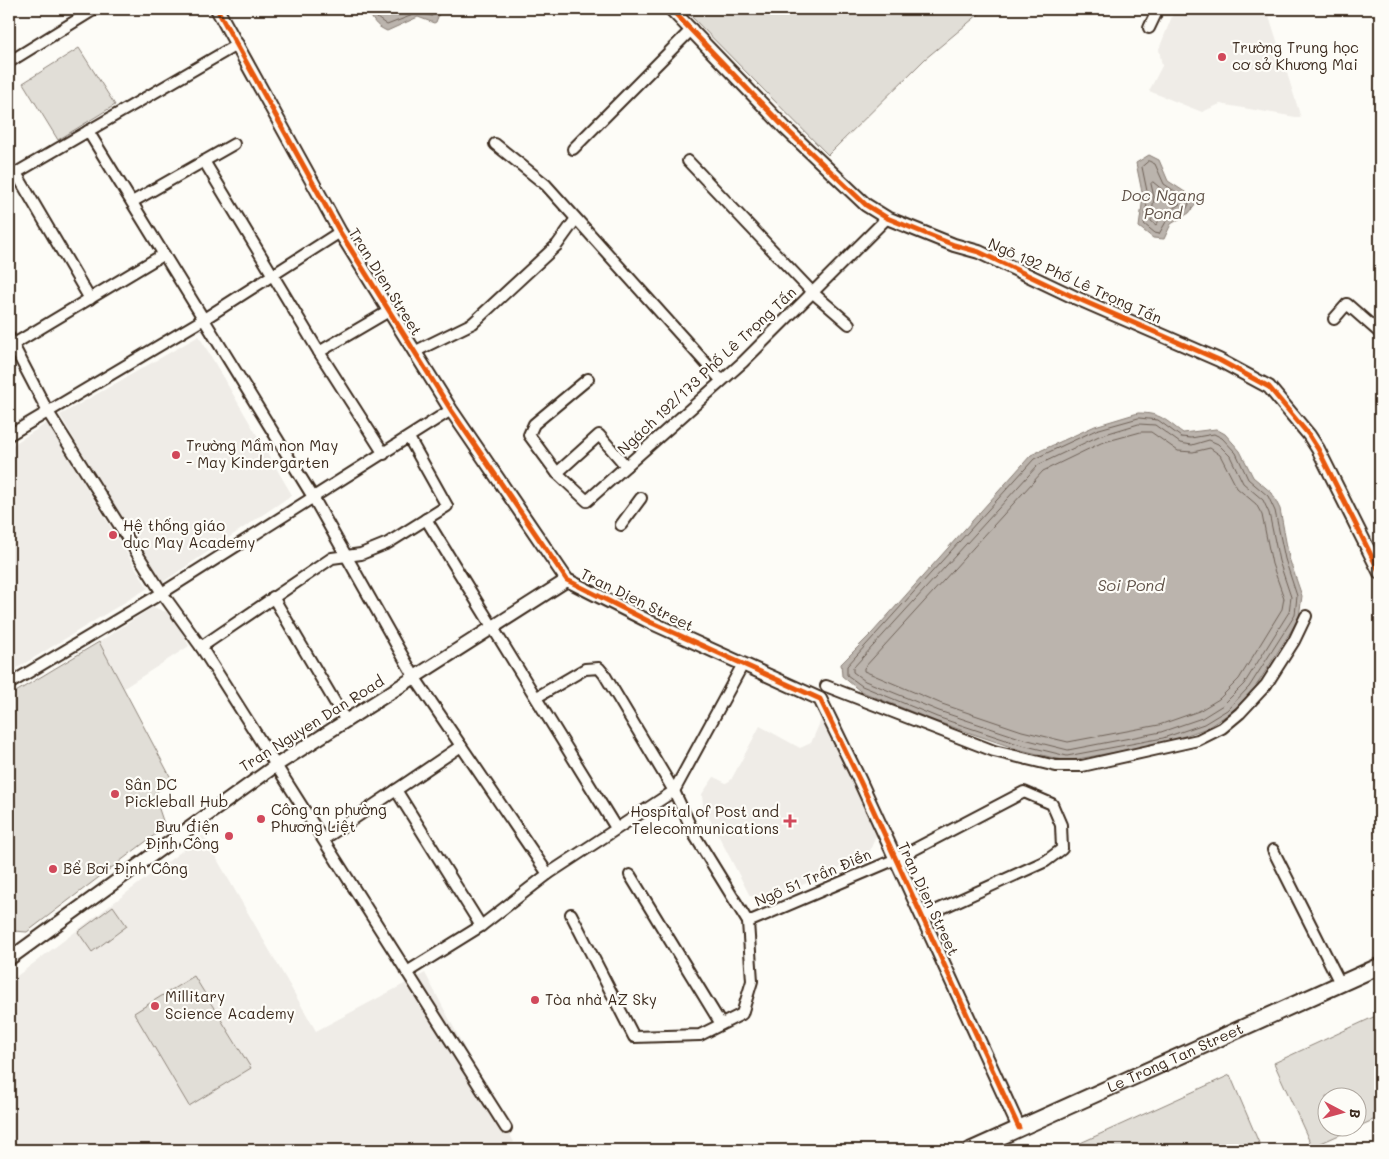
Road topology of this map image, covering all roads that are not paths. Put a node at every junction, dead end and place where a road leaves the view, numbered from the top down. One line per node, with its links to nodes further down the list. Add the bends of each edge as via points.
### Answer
1 (95, 9): 8 (street)
2 (217, 9): 7 (street, Tran Dien Street)
3 (671, 9): 6 (street, Ngõ 192 Phố Lê Trọng Tấn)
4 (1158, 9): 5 (street)
5 (1149, 28)
6 (692, 29): 12 (street); 17 (street, Ngõ 192 Phố Lê Trọng Tấn, via 838,181)
7 (238, 44): 9 (street); 19 (street, Tran Dien Street)
8 (9, 62)
9 (88, 131): 15 (street); 16 (street)
10 (234, 144): 13 (street)
11 (495, 144): 18 (street, via 546,185)
12 (573, 149)
13 (204, 161): 16 (street); 21 (street)
14 (688, 161): 22 (street)
15 (12, 175): 23 (street)
16 (132, 202): 20 (street)
17 (887, 218): 22 (street, Ngách 192/173 Phố Lê Trọng Tấn); 46 (street, Ngõ 192 Phố Lê Trọng Tấn, via 979,252 1210,356 1269,387 1318,449)
18 (576, 220): 31 (street, via 557,245 473,323); 33 (street)
19 (340, 232): 21 (street); 24 (street, Tran Dien Street)
20 (164, 254): 23 (street); 25 (street)
21 (272, 275): 25 (street); 30 (street)
22 (812, 292): 27 (street); 33 (street, Ngách 192/173 Phố Lê Trọng Tấn)
23 (90, 299): 29 (street)
24 (389, 311): 30 (street); 31 (street, Tran Dien Street)
25 (204, 319): 35 (street); 41 (street)
26 (1334, 320): 28 (street, via 1347,304)
27 (849, 324)
28 (1380, 333)
29 (10, 343): 35 (street)
30 (319, 352): 38 (street)
31 (414, 352): 34 (street, Tran Dien Street)
32 (588, 379): 40 (street, via 534,424 529,435)
33 (721, 380): 39 (street, Ngách 192/173 Phố Lê Trọng Tấn)
34 (451, 410): 37 (street); 47 (street, Tran Dien Street)
35 (48, 412): 36 (street); 48 (street)
36 (9, 435)
37 (409, 438): 38 (street); 43 (street, via 447,506)
38 (384, 454): 41 (street)
39 (626, 466): 40 (street, Ngách 192/173 Phố Lê Trọng Tấn, via 587,501); 40 (street, via 599,435)
40 (557, 474)
41 (313, 497): 45 (street); 48 (street)
42 (641, 498): 44 (street)
43 (426, 519): 45 (street, via 388,543 361,554); 51 (street)
44 (621, 525)
45 (346, 556): 49 (street, via 332,558); 54 (street)
46 (1380, 573)
47 (567, 580): 51 (street, Tran Nguyen Dan Road); 53 (street, Tran Dien Street)
48 (162, 593): 52 (street); 55 (street)
49 (273, 597): 52 (street); 58 (street)
50 (1306, 616): 56 (street, via 1266,685 1240,714 1222,728 1198,740 1082,766 1056,766 994,751)
51 (492, 627): 54 (street, Tran Nguyen Dan Road); 57 (street)
52 (201, 647): 60 (street)
53 (743, 664): 62 (street); 66 (street, Tran Dien Street, via 820,699)
54 (415, 678): 58 (street, Tran Nguyen Dan Road); 59 (street)
55 (9, 684)
56 (826, 686)
57 (536, 697): 62 (street, via 585,669 599,668); 63 (street)
58 (346, 721): 60 (street, Tran Nguyen Dan Road)
59 (461, 746): 61 (street); 67 (street)
60 (275, 766): 64 (street); 73 (street, Tran Nguyen Dan Road)
61 (396, 790): 64 (street); 72 (street)
62 (674, 791): 63 (street); 71 (street, via 695,836)
63 (616, 828): 67 (street)
64 (324, 838): 75 (street)
65 (1273, 850): 76 (street)
66 (896, 859): 70 (street, Tran Dien Street); 70 (street, Ngõ 51 Trần Điền, via 1024,792 1052,804 1061,825 1062,849 1046,861); 71 (street, Ngõ 51 Trần Điền)
67 (548, 874): 72 (street)
68 (630, 875): 77 (street)
69 (571, 914): 77 (street, via 634,1037 700,1034)
70 (922, 917): 79 (street, Tran Dien Street)
71 (748, 922): 77 (street, via 752,980 742,1014)
72 (481, 926): 75 (street)
73 (10, 956)
74 (1380, 966): 76 (main road, Le Trong Tan Street)
75 (407, 972): 78 (street)
76 (1340, 983): 79 (main road, Le Trong Tan Street)
77 (721, 1024)
78 (506, 1128)
79 (1020, 1128): 80 (main road, Le Trong Tan Street)
80 (971, 1150)

